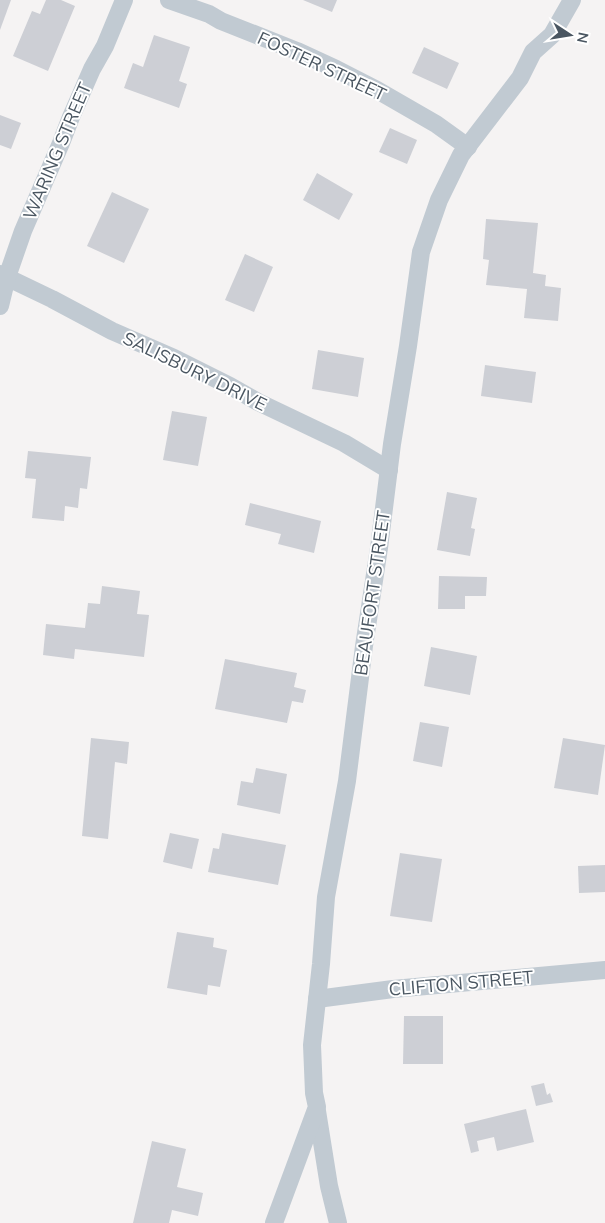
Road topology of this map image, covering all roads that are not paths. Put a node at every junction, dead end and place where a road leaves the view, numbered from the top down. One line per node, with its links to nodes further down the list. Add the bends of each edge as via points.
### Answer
1 (124, 0): 5 (street, WARING STREET)
2 (168, 0): 4 (street, FOSTER STREET, via 209,14 336,69 436,124)
3 (572, 0): 4 (street, BEAUFORT STREET, via 552,35 532,52 520,78)
4 (468, 147): 7 (street, BEAUFORT STREET, via 440,200 421,252)
5 (3, 276): 6 (street, WARING STREET); 7 (street, SALISBURY DRIVE, via 230,386)
6 (0, 306)
7 (389, 470): 9 (street, BEAUFORT STREET, via 351,753 326,897)
8 (605, 970): 9 (street, CLIFTON STREET)
9 (317, 999): 10 (street, BEAUFORT STREET, via 312,1045)
10 (317, 1107): 11 (street, BEAUFORT STREET); 12 (street)
11 (274, 1223)
12 (338, 1223)

